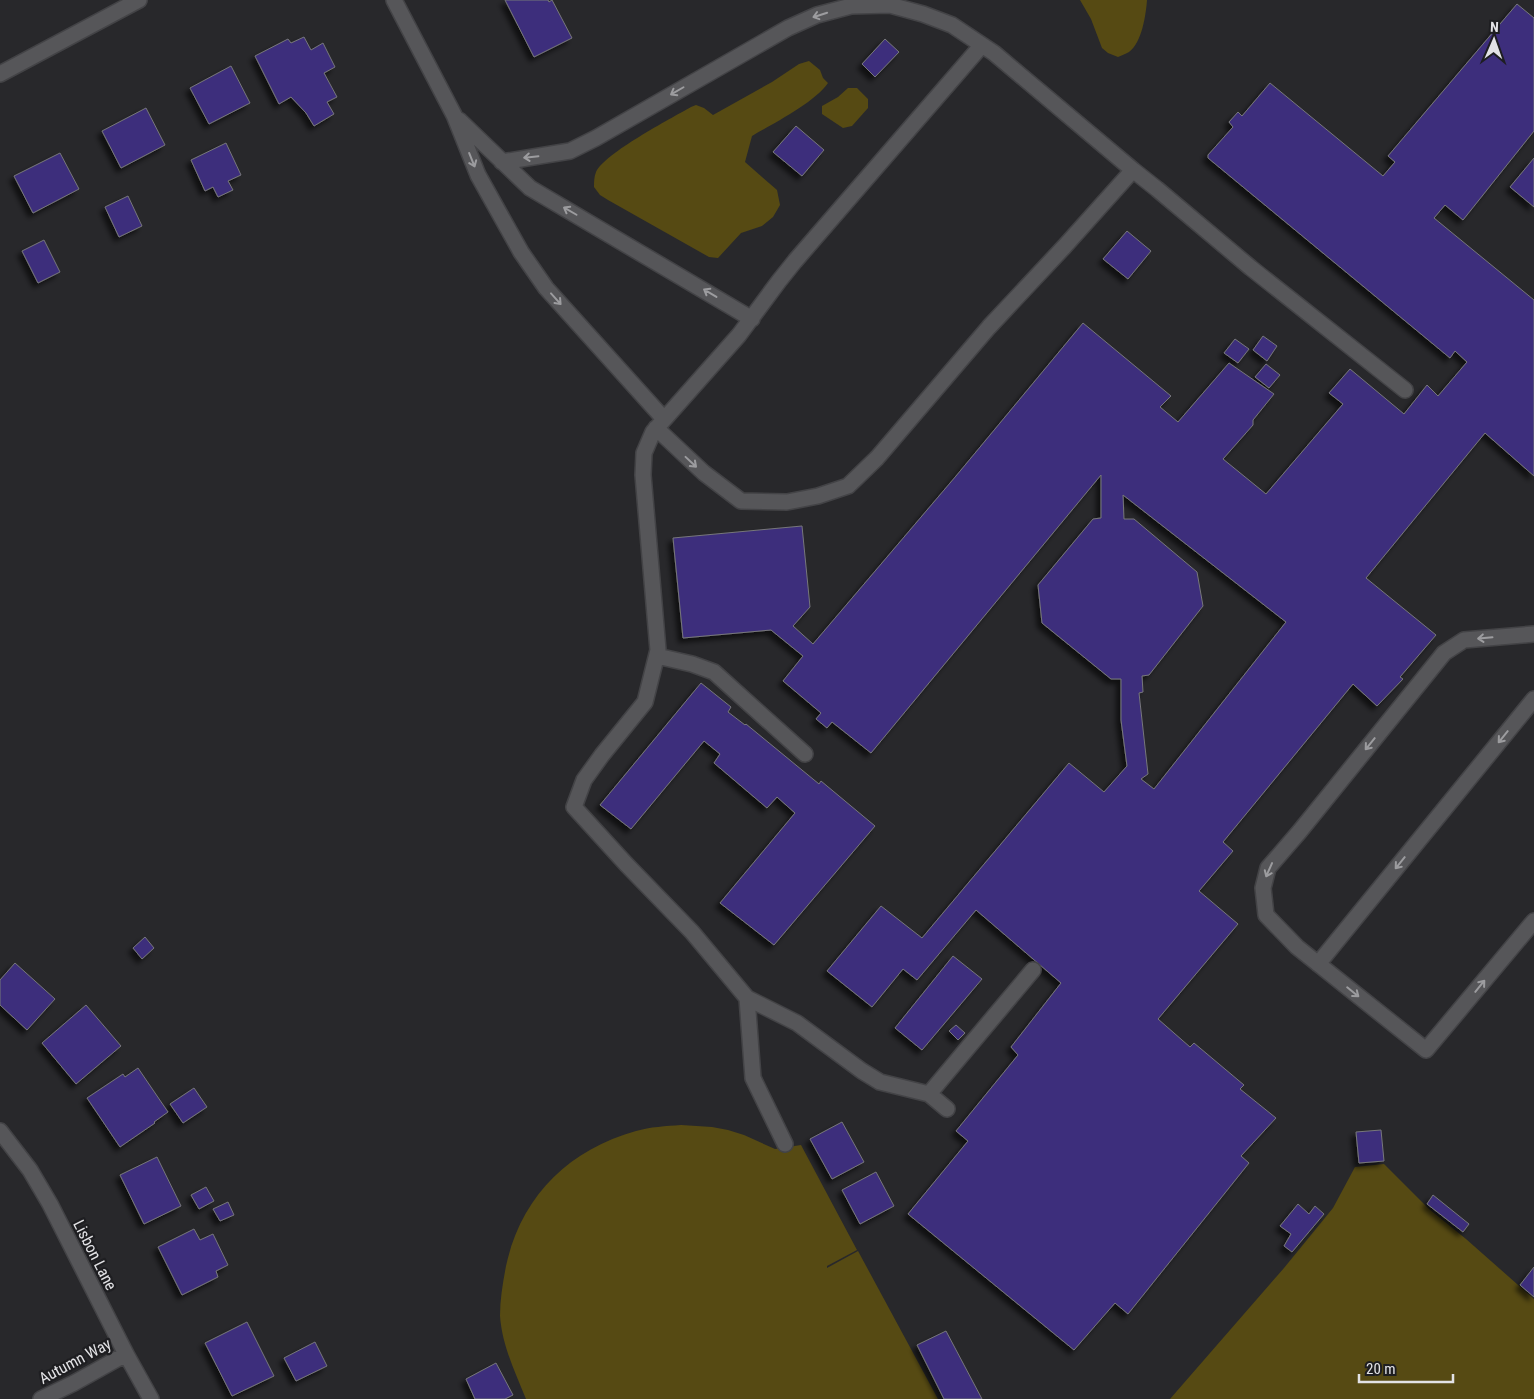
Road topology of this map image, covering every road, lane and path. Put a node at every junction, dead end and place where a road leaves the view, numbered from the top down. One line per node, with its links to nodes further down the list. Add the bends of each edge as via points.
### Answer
1 (139, 0): 4 (street)
2 (394, 0): 5 (street)
3 (982, 45): 6 (street, one-way to 6, via 952,25 923,14 890,5 851,6 817,15 788,28 570,151); 7 (street); 8 (street, via 795,261)
4 (0, 74)
5 (454, 115): 6 (street); 10 (street, one-way to 10, via 478,175 522,252 546,288)
6 (502, 162): 8 (street, one-way to 6, via 530,188)
7 (1133, 170): 9 (street); 10 (street, one-way to 7, via 704,473 741,501 787,502 848,486 878,458 990,326)
8 (752, 319): 10 (street)
9 (1405, 390)
10 (660, 424): 12 (street, via 652,432 644,453 643,475)
11 (1534, 634): 16 (street, one-way to 16, via 1464,640 1444,652 1268,868 1263,888 1266,915)
12 (657, 656): 14 (street, via 714,672); 18 (street, via 645,702 584,780 574,806 692,932)
13 (1534, 699): 16 (street, one-way to 16)
14 (805, 754)
15 (1534, 921): 16 (street, one-way to 15, via 1426,1050)
16 (1318, 964)
17 (1033, 970): 19 (street)
18 (747, 998): 19 (street, via 798,1023 880,1082); 22 (street, via 752,1078)
19 (929, 1094): 20 (street)
20 (947, 1110)
21 (0, 1131): 23 (street, Lisbon Lane, via 30,1170 50,1204)
22 (786, 1144)
23 (126, 1354): 24 (street, Autumn Way); 25 (street, Lisbon Lane)
24 (41, 1399)
25 (151, 1399)

